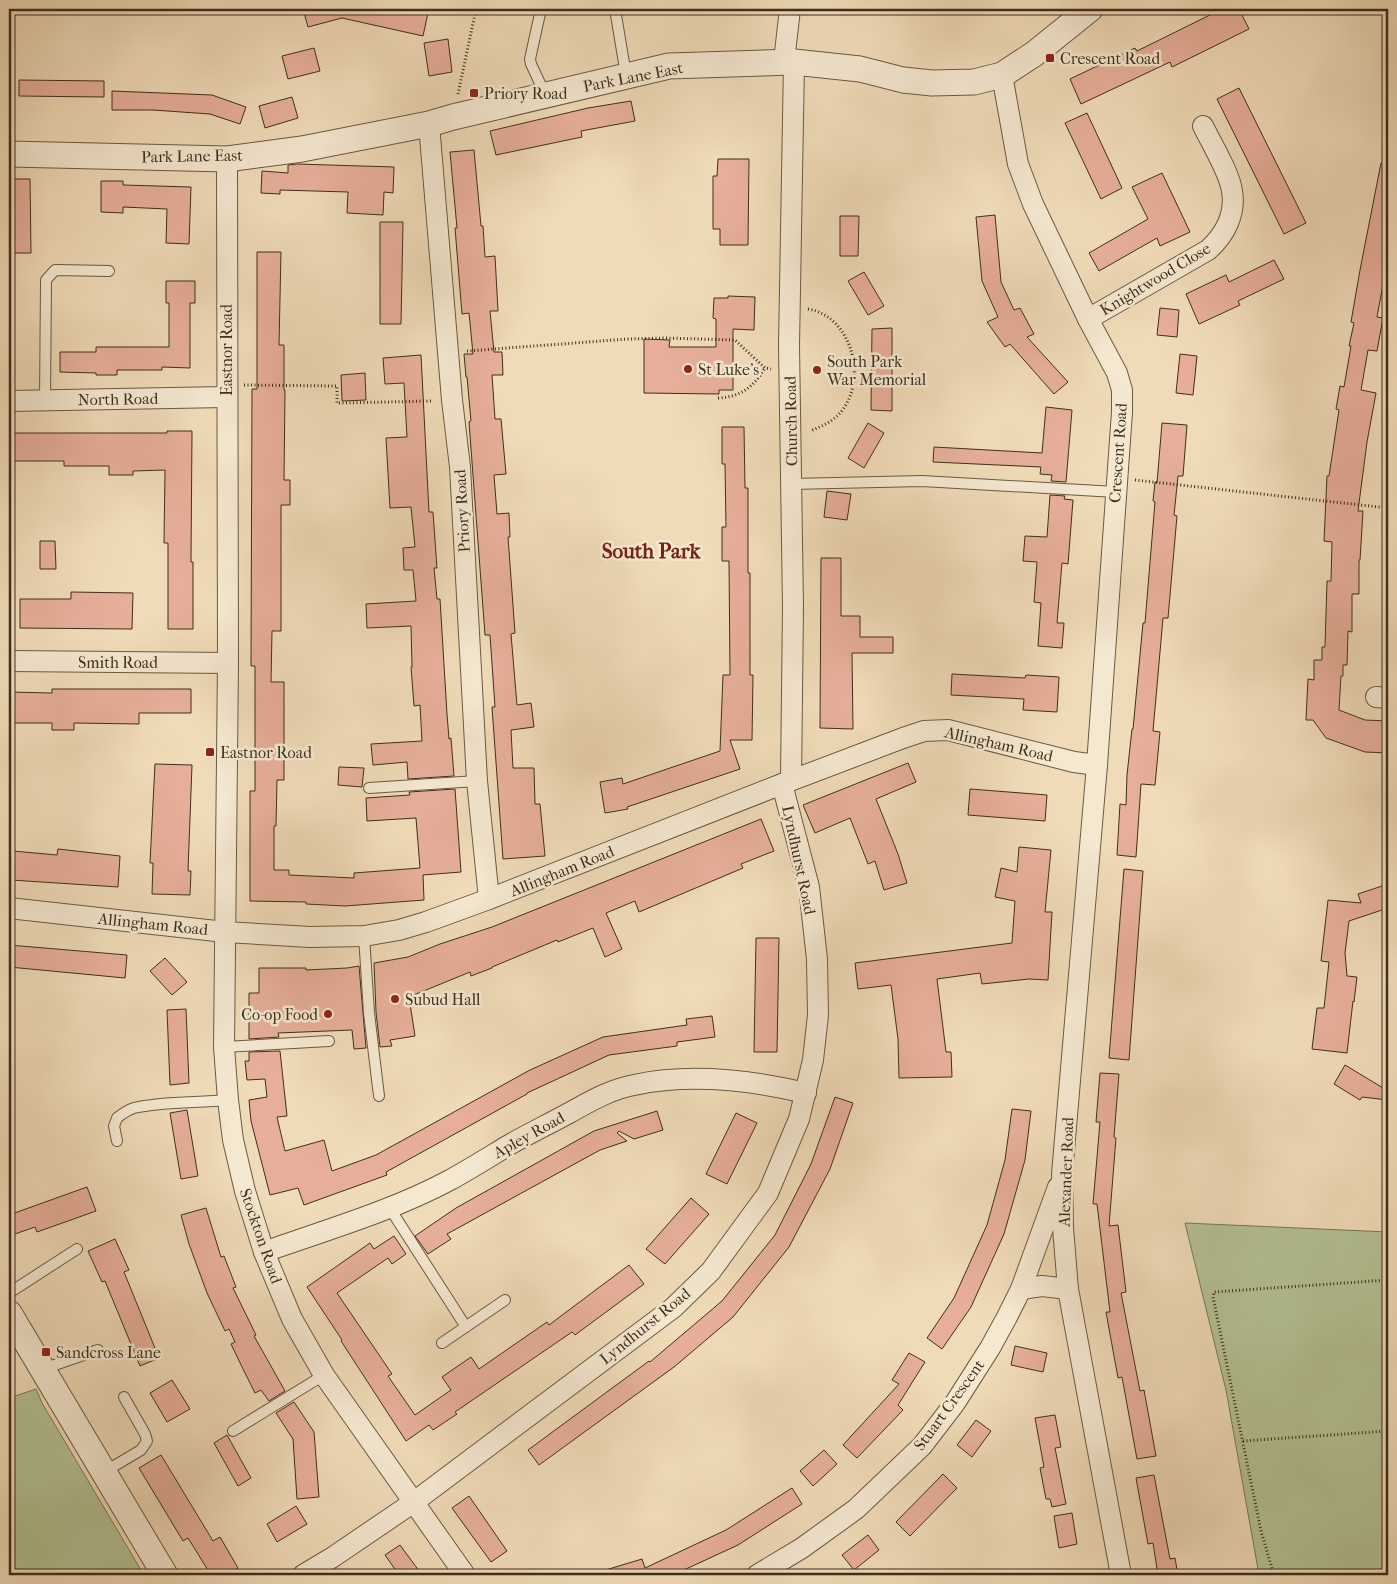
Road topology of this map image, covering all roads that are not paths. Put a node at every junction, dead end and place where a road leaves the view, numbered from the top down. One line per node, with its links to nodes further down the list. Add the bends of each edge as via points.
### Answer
1 (541, 9): 8 (lane, via 530,60)
2 (790, 9): 5 (street, Church Road)
3 (1090, 9): 6 (street, Park Lane East)
4 (616, 15): 7 (lane)
5 (789, 62): 6 (street, Park Lane East, via 860,69 903,80 932,83 974,82); 7 (street, Park Lane East, via 669,66); 18 (street, Church Road)
6 (1002, 75): 14 (street, Crescent Road, via 1018,164 1033,204)
7 (626, 76): 8 (street, Park Lane East)
8 (545, 95): 9 (street, Park Lane East)
9 (429, 124): 12 (street, Park Lane East, via 302,149); 23 (street, Priory Road, via 460,467)
10 (1203, 126): 14 (street, Knightwood Close, via 1233,192 1231,215 1219,241)
11 (9, 154): 12 (street, Park Lane East)
12 (227, 159): 15 (street, Eastnor Road)
13 (109, 270): 17 (lane, via 55,270 46,280)
14 (1088, 319): 19 (street, Crescent Road, via 1117,373 1122,390)
15 (226, 391): 17 (street, North Road); 21 (street, Eastnor Road)
16 (9, 401): 17 (street, North Road)
17 (45, 401)
18 (791, 484): 19 (lane, via 922,481); 24 (street, Church Road, via 793,606)
19 (1116, 485): 22 (street, Crescent Road)
20 (9, 661): 21 (street, Smith Road)
21 (228, 662): 28 (street, Eastnor Road)
22 (1097, 765): 24 (street, Allingham Road, via 948,730 924,731); 36 (street, Alexander Road)
23 (477, 781): 25 (lane); 26 (street, Priory Road)
24 (786, 782): 26 (street, Allingham Road); 32 (street, Lyndhurst Road, via 809,887 817,959 818,1015 814,1060)
25 (369, 788)
26 (489, 899): 29 (street, Allingham Road, via 417,925)
27 (9, 908): 28 (street, Allingham Road)
28 (225, 932): 29 (street, Allingham Road, via 310,937); 31 (street, Stockton Road)
29 (364, 936): 33 (lane)
30 (329, 1041): 31 (lane)
31 (224, 1047): 34 (street, Stockton Road)
32 (806, 1093): 37 (street, Apley Road, via 730,1080 692,1079 634,1085 610,1092 450,1180); 53 (street, Lyndhurst Road, via 768,1193 711,1271 673,1308)
33 (379, 1096)
34 (228, 1100): 35 (lane, via 133,1108 117,1118 114,1126); 39 (street, Stockton Road, via 245,1191)
35 (117, 1141)
36 (1062, 1174): 40 (street, Stuart Crescent); 41 (street, Alexander Road)
37 (389, 1207): 39 (street, Apley Road); 45 (lane)
38 (77, 1249): 42 (lane)
39 (264, 1252): 49 (street, Stockton Road, via 292,1319)
40 (1021, 1289): 41 (street, via 1042,1286); 57 (street, Stuart Crescent, via 990,1348 955,1403 922,1446 856,1509)
41 (1068, 1290): 58 (street, Alexander Road)
42 (9, 1293)
43 (505, 1300): 45 (lane)
44 (9, 1314): 48 (street)
45 (466, 1327): 46 (lane)
46 (442, 1343)
47 (98, 1350): 48 (lane)
48 (42, 1369): 52 (street)
49 (324, 1374): 51 (lane); 53 (street, Stockton Road)
50 (124, 1397): 52 (lane, via 147,1441 141,1450)
51 (234, 1431)
52 (104, 1472): 54 (street)
53 (414, 1502): 55 (street, Lyndhurst Road); 56 (street, Stockton Road)
54 (165, 1575)
55 (303, 1575)
56 (465, 1575)
57 (757, 1575)
58 (1121, 1575)

